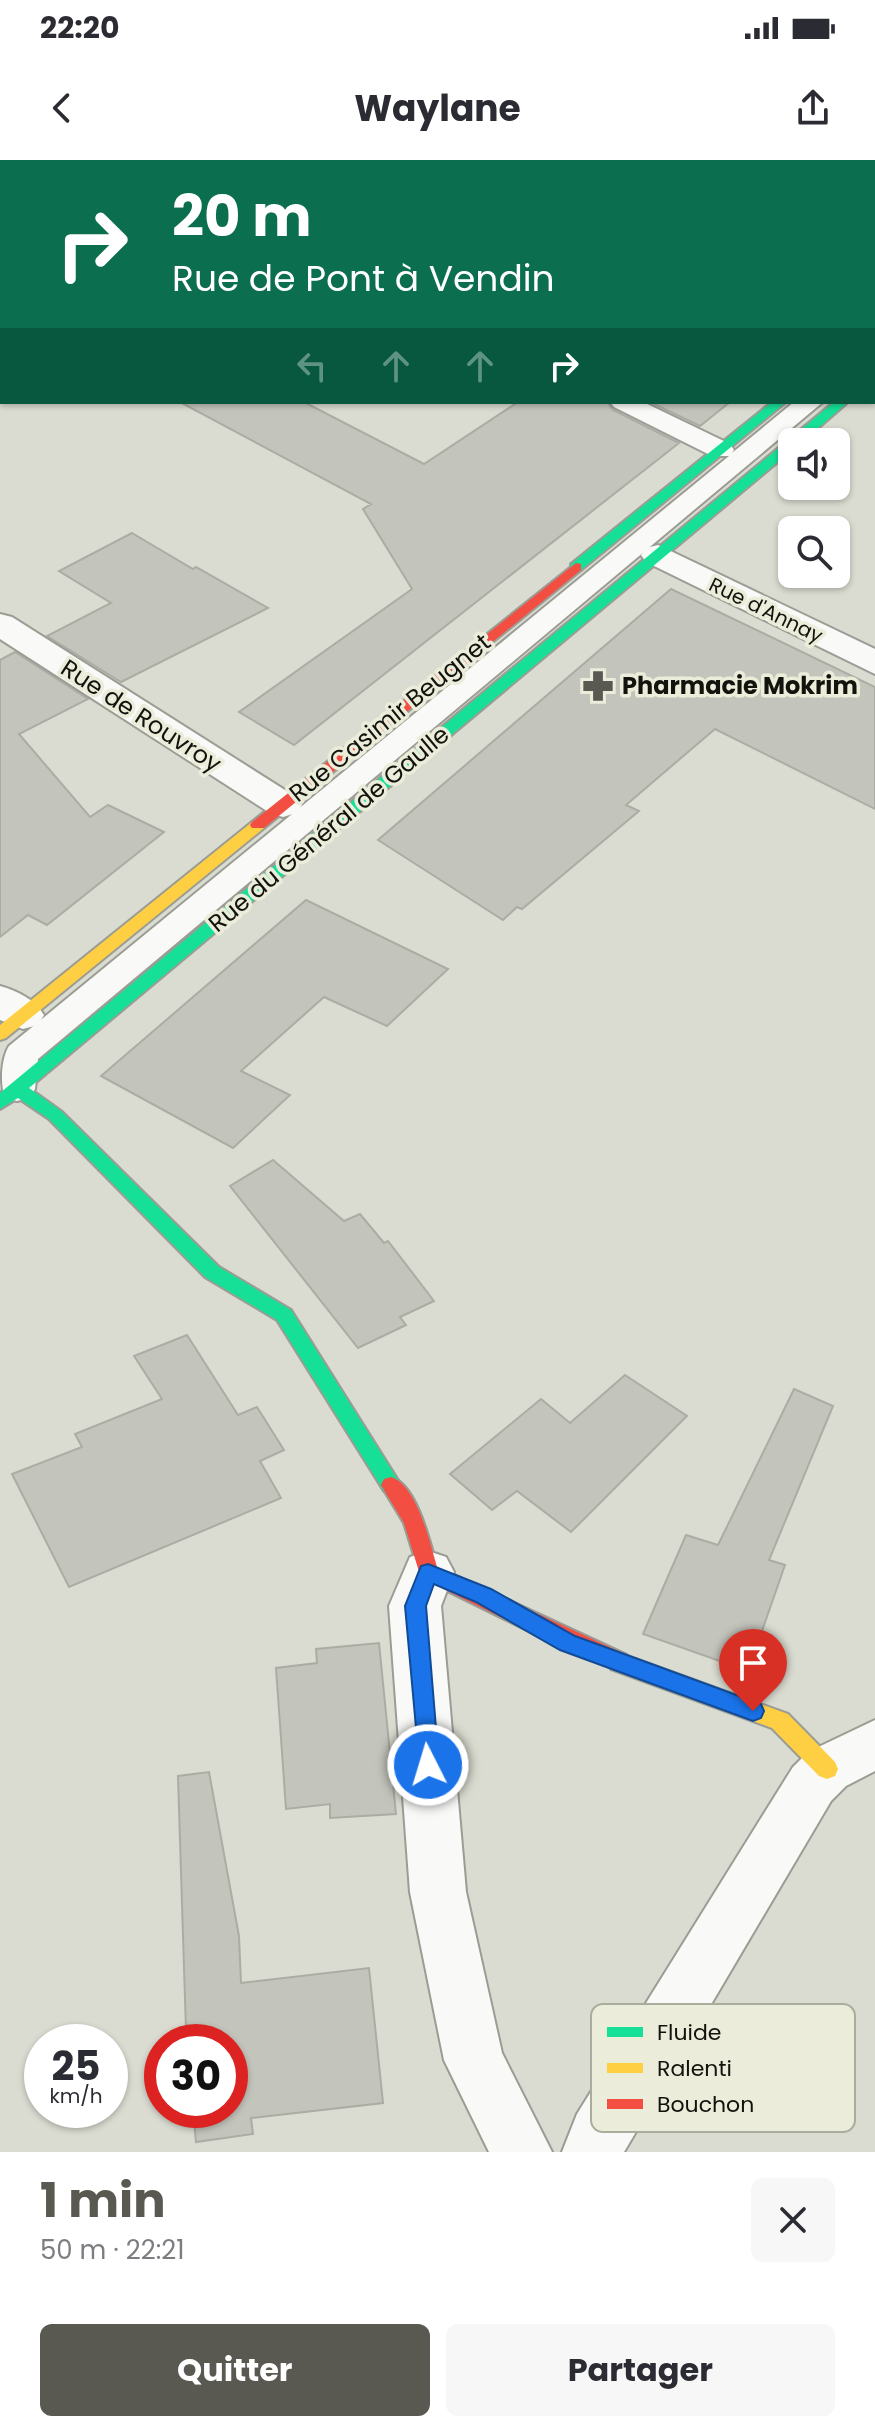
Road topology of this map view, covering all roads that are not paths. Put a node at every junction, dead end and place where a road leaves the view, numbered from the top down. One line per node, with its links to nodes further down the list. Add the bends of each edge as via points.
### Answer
1 (627, 404): 6 (lane)
2 (778, 404): 6 (main road, Rue Casimir Beugnet)
3 (808, 404): 13 (lane, via 21,1054)
4 (840, 404): 5 (main road)
5 (811, 428)
6 (721, 450): 11 (main road, Rue Casimir Beugnet)
7 (778, 455): 8 (main road)
8 (658, 555): 10 (street, Rue d'Annay); 13 (main road, Rue du Général de Gaulle)
9 (0, 624): 11 (street, Rue de Rouvroy)
10 (875, 663)
11 (283, 805): 12 (main road, Rue Casimir Beugnet)
12 (8, 1016)
13 (8, 1096): 14 (main road, via 55,1115 212,1272 284,1315 414,1521)
14 (428, 1572): 15 (main road, via 568,1643 780,1721); 18 (street, via 415,1606 438,1892 474,2060)
15 (851, 1756): 16 (street, via 804,1797)
16 (678, 2004)
17 (600, 2132): 19 (street)
18 (521, 2152)
19 (593, 2152)

